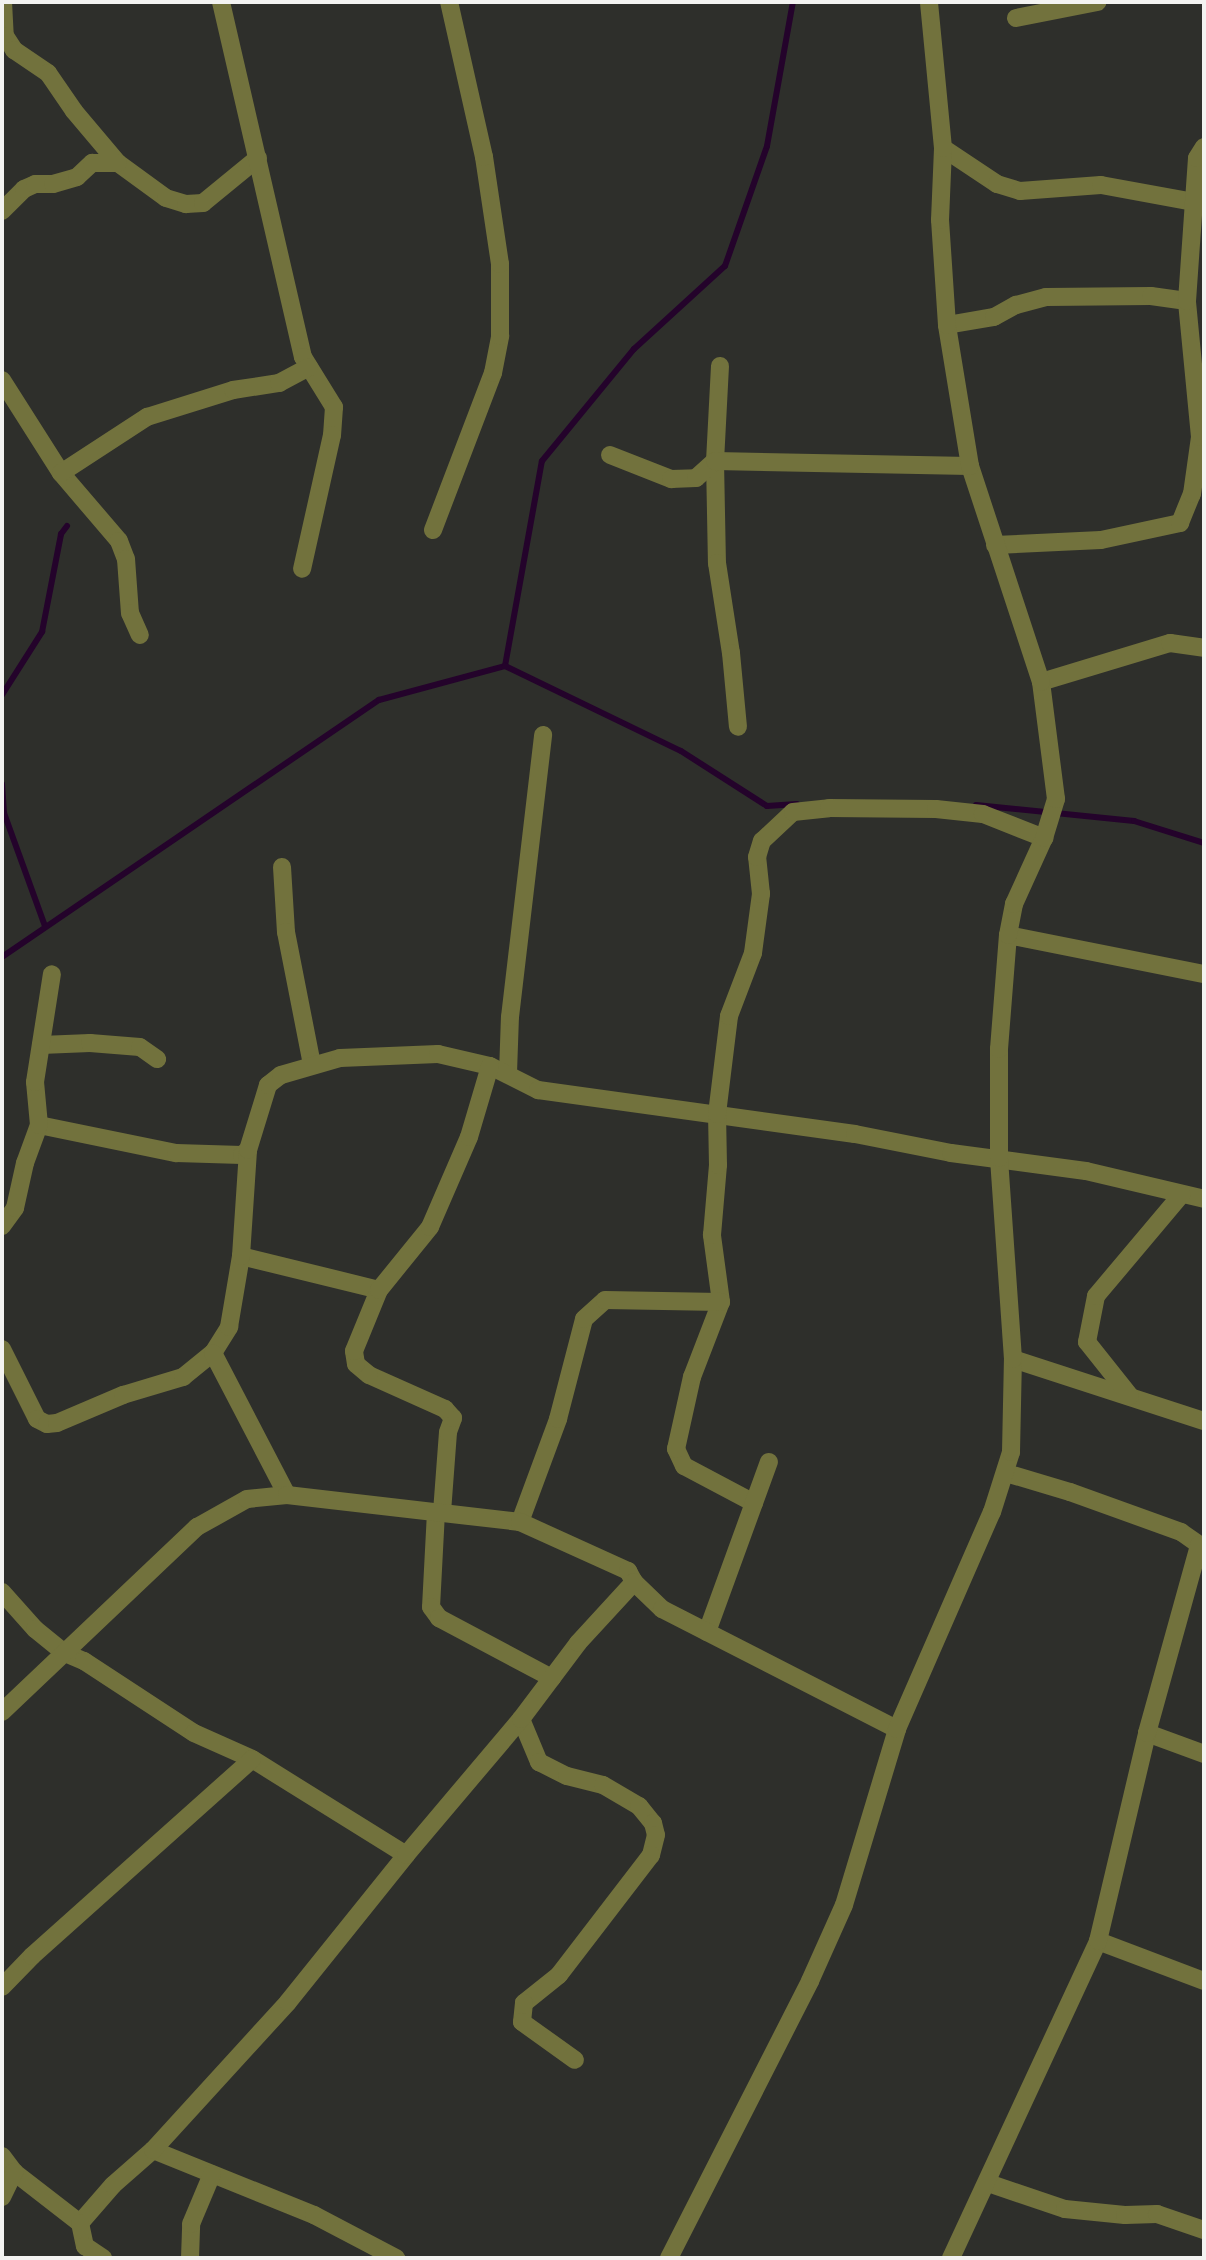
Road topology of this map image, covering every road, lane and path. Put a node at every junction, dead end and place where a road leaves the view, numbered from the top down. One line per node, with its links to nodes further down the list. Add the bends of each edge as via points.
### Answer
1 (3, 2): 10 (street, via 5,36 14,50 48,73)
2 (221, 2): 9 (street)
3 (449, 2): 24 (street, via 484,157 500,264 500,335 493,373)
4 (929, 2): 8 (street)
5 (1097, 2): 6 (street)
6 (1016, 19)
7 (1204, 147): 11 (street, via 1198,158)
8 (943, 148): 11 (street, via 997,184 1020,191 1101,185); 15 (street, via 940,220)
9 (258, 158): 10 (street, via 203,203 186,204 166,198); 17 (street)
10 (118, 163): 12 (street, via 92,163 77,177 35,184)
11 (1194, 202): 13 (street)
12 (2, 211)
13 (1198, 221): 14 (street)
14 (1187, 301): 15 (street, via 1151,296 1046,297 994,317); 19 (street)
15 (947, 325): 22 (street)
16 (720, 366): 21 (street)
17 (309, 367): 23 (street, via 279,383 233,390 147,417); 26 (street, via 334,407)
18 (4, 387): 23 (street)
19 (1202, 438): 25 (street, via 1192,494 1180,523 1101,540)
20 (610, 455): 21 (street, via 671,479 696,478)
21 (715, 461): 22 (street); 30 (street, via 717,563)
22 (970, 466): 25 (street)
23 (61, 473): 27 (street, via 119,541 126,559 130,613)
24 (433, 530)
25 (995, 545): 29 (street)
26 (302, 569)
27 (139, 635)
28 (1204, 648): 29 (street, via 1170,643)
29 (1041, 682): 32 (street, via 1056,799)
30 (738, 727)
31 (544, 735): 41 (street, via 509,1017)
32 (1044, 838): 34 (street, via 1014,904); 42 (street, via 984,814 936,809 807,808 785,818 762,841 757,857 761,894 753,953 729,1016)
33 (282, 867): 39 (street, via 286,932)
34 (1007, 935): 36 (street); 45 (street, via 999,1049)
35 (52, 974): 37 (street)
36 (1204, 974)
37 (41, 1045): 38 (street, via 140,1046); 43 (street, via 35,1082)
38 (156, 1059)
39 (312, 1064): 40 (street, via 340,1058 438,1054); 44 (street, via 268,1085)
40 (490, 1066): 41 (street); 50 (street, via 469,1136 430,1227)
41 (508, 1073): 42 (street, via 538,1090)
42 (717, 1114): 45 (street); 51 (street, via 712,1235)
43 (39, 1125): 44 (street, via 176,1153 242,1155); 48 (street, via 15,1208)
44 (248, 1150): 49 (street)
45 (999, 1158): 46 (street, via 1086,1171); 54 (street)
46 (1182, 1194): 47 (street); 55 (street, via 1096,1296 1087,1342)
47 (1204, 1199)
48 (2, 1226)
49 (241, 1256): 50 (street); 53 (street, via 229,1327)
50 (379, 1290): 61 (street, via 358,1336 356,1364 369,1375 445,1409 453,1418)
51 (721, 1302): 60 (street, via 692,1377 676,1449 684,1466); 62 (street, via 605,1300 584,1319 558,1419)
52 (2, 1349): 53 (street, via 37,1419 47,1424 183,1377)
53 (214, 1353): 59 (street)
54 (1013, 1359): 55 (street); 58 (street, via 1011,1452)
55 (1129, 1396): 56 (street)
56 (1204, 1422)
57 (769, 1462): 60 (street)
58 (1006, 1473): 63 (street, via 1181,1532); 72 (street)
59 (287, 1495): 61 (street); 68 (street, via 247,1499 197,1527)
60 (754, 1503): 67 (street)
61 (439, 1512): 62 (street); 69 (street, via 431,1607 439,1618)
62 (520, 1522): 65 (street, via 628,1571)
63 (1202, 1546): 64 (street)
64 (1198, 1576): 73 (street)
65 (634, 1582): 67 (street, via 662,1609); 69 (street)
66 (2, 1591): 68 (street, via 35,1629)
67 (707, 1632): 72 (street)
68 (65, 1653): 70 (street); 75 (street, via 194,1733)
69 (552, 1678): 71 (street)
70 (2, 1712)
71 (521, 1718): 76 (street); 80 (street, via 539,1762 567,1776 603,1785 639,1806 656,1835 651,1855 559,1975 524,2003 522,2022)
72 (897, 1729): 92 (street, via 844,1905)
73 (1147, 1733): 74 (street); 77 (street)
74 (1204, 1754)
75 (252, 1759): 76 (street); 79 (street)
76 (405, 1855): 81 (street, via 288,2002)
77 (1098, 1941): 78 (street); 85 (street)
78 (1204, 1981)
79 (2, 1987)
80 (575, 2060)
81 (153, 2150): 84 (street); 87 (street, via 113,2185)
82 (2, 2156): 83 (street)
83 (14, 2172): 86 (street); 87 (street)
84 (212, 2174): 90 (street, via 191,2224); 91 (street, via 314,2215)
85 (988, 2183): 88 (street, via 1065,2209 1157,2214); 93 (street)
86 (2, 2197)
87 (80, 2223): 89 (street, via 85,2246)
88 (1204, 2230)
89 (103, 2258)
90 (190, 2258)
91 (396, 2258)
92 (668, 2258)
93 (951, 2258)

